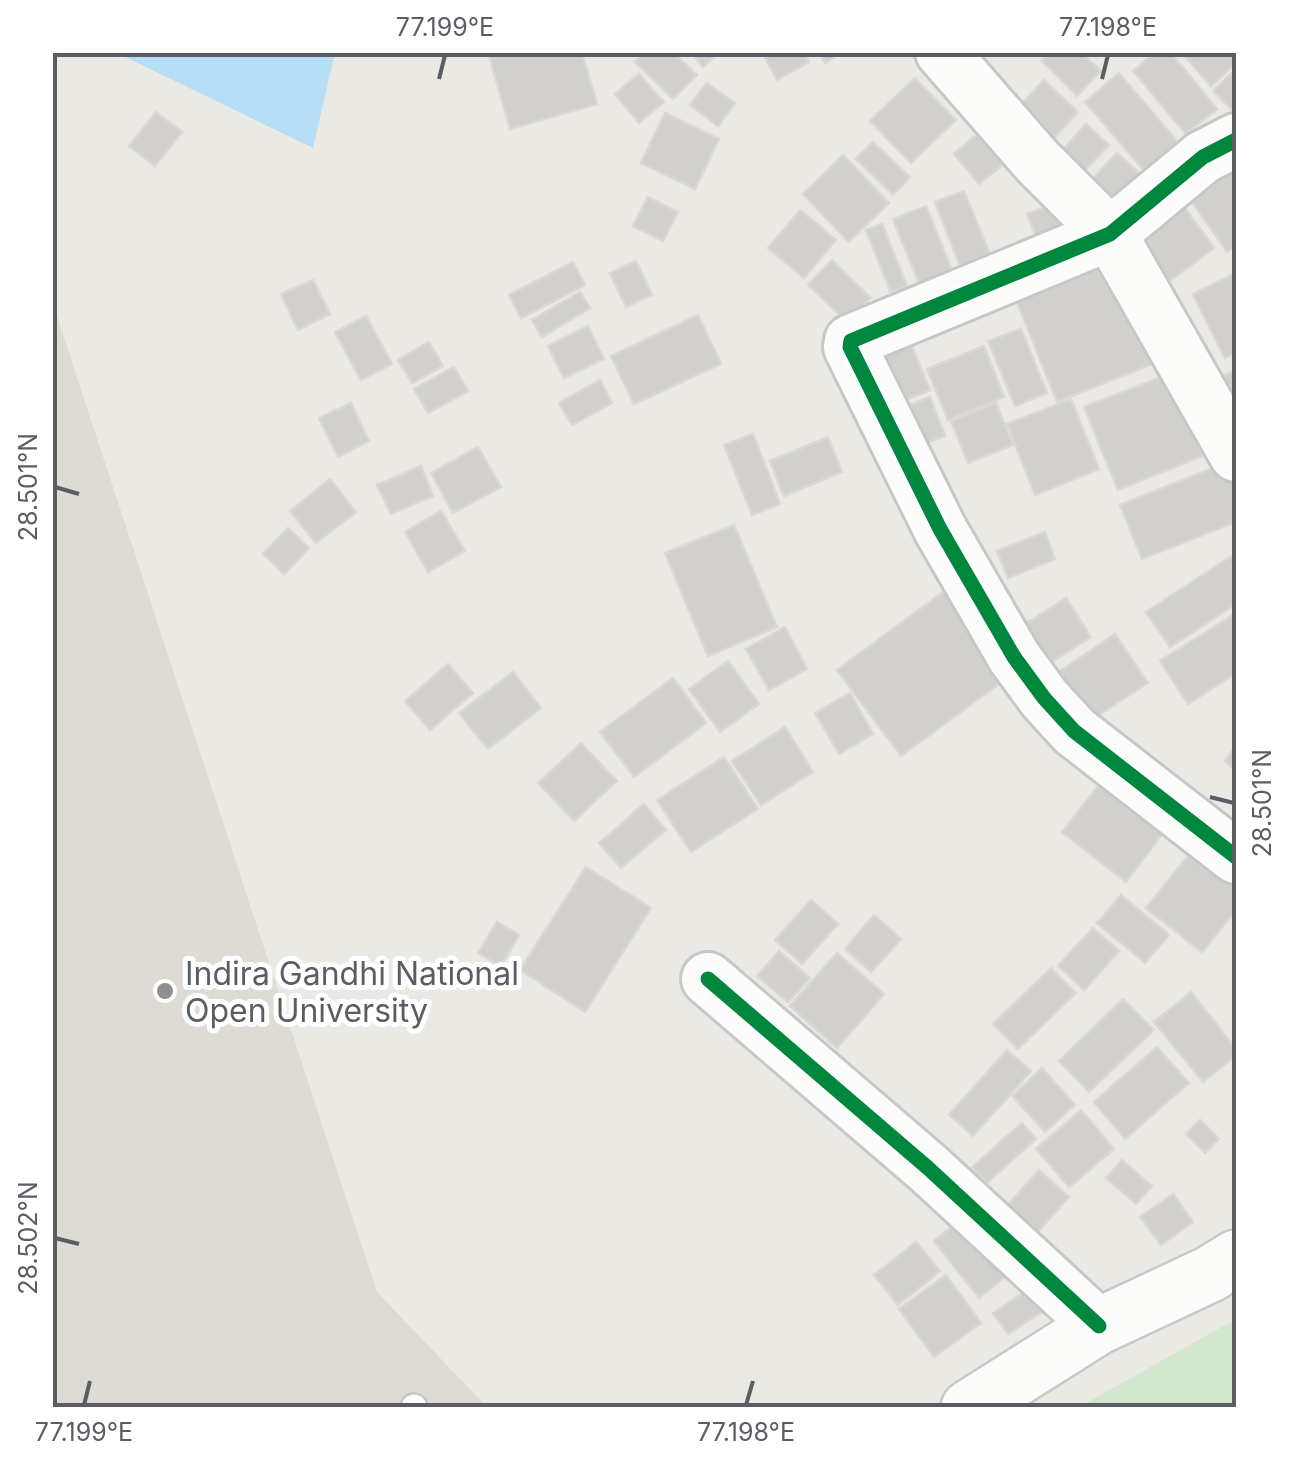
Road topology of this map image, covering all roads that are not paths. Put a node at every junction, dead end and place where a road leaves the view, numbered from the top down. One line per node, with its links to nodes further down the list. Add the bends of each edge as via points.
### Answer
1 (942, 52): 3 (street)
2 (1236, 140): 3 (street, via 1203,157)
3 (1110, 234): 4 (street); 5 (street, via 852,341 850,352 940,528 1044,698 1074,731)
4 (1236, 455)
5 (1236, 857)
6 (708, 979): 8 (street)
7 (1236, 1258): 8 (street)
8 (1099, 1326): 9 (street)
9 (969, 1408)

